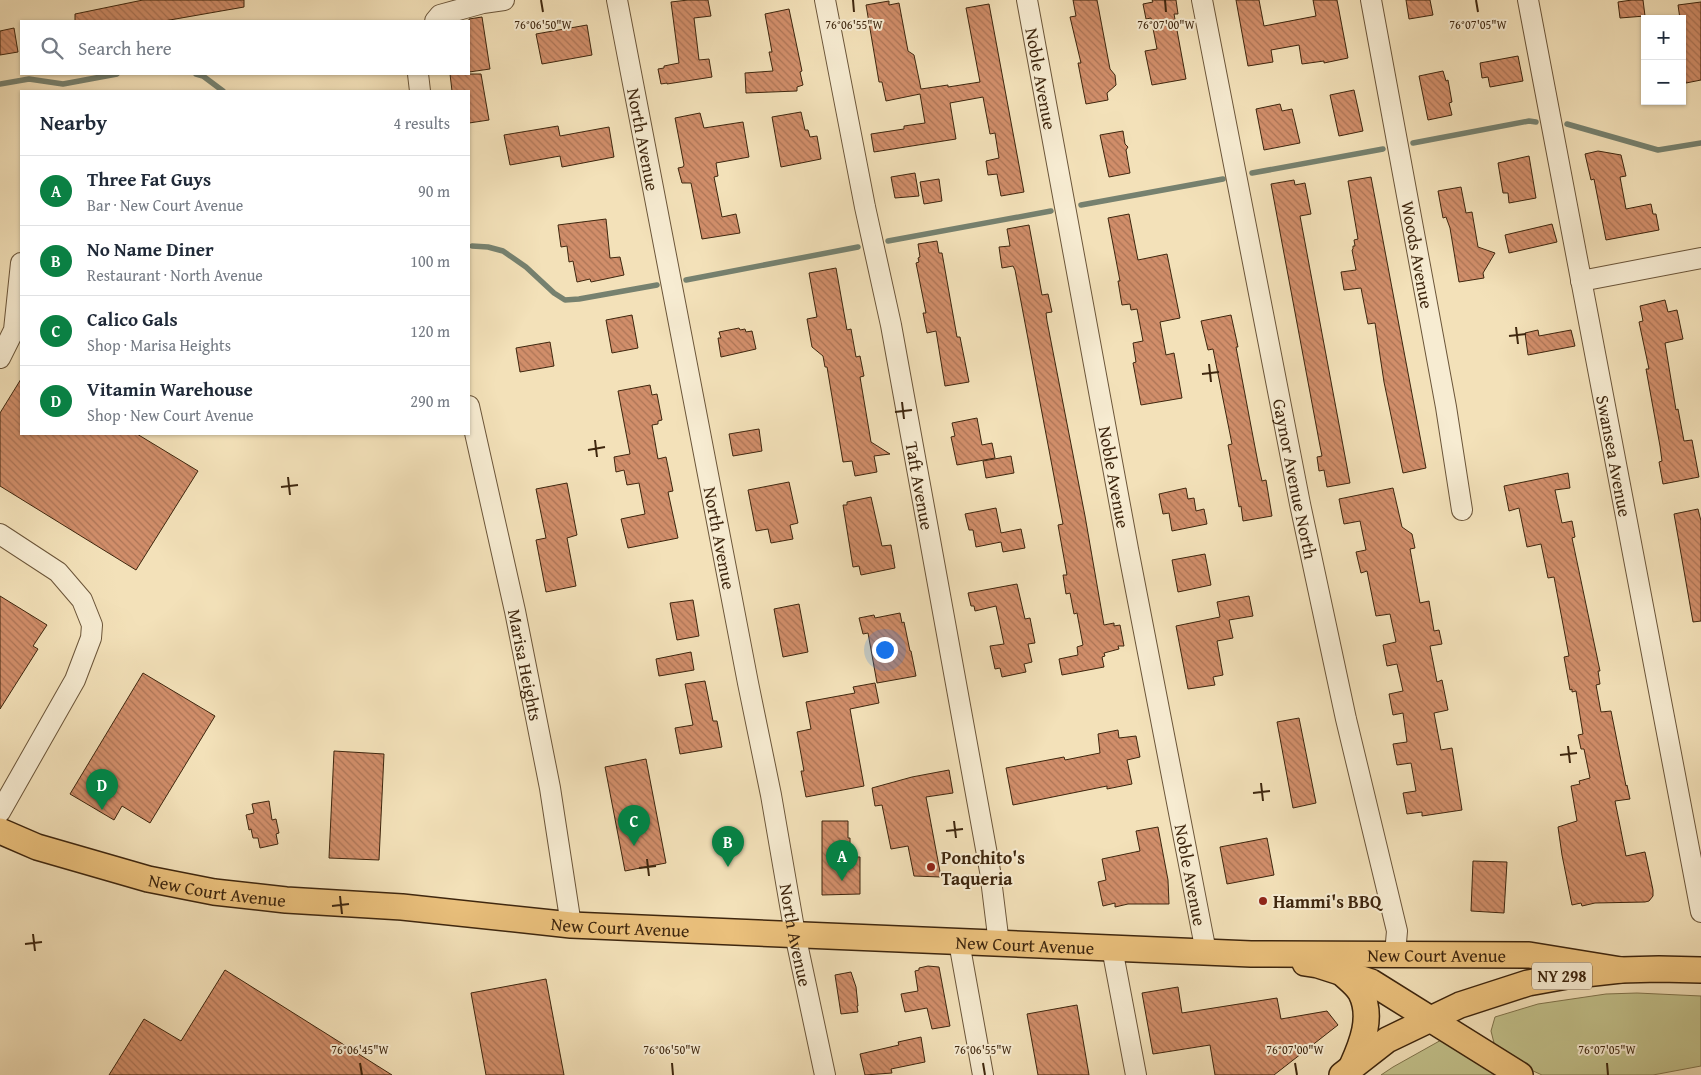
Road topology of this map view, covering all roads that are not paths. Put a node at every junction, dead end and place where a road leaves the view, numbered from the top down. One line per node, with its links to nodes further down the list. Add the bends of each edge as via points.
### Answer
1 (504, 0): 8 (street, via 440,15)
2 (617, 0): 22 (street, North Avenue)
3 (825, 0): 24 (street, Taft Avenue, via 891,324 990,871)
4 (1027, 0): 26 (street, Noble Avenue)
5 (1202, 0): 28 (street, Gaynor Avenue North, via 1300,504 1346,719 1397,931)
6 (1371, 0): 16 (street, Woods Avenue)
7 (1528, 0): 13 (street, Swansea Avenue)
8 (437, 20)
9 (418, 75): 10 (street)
10 (420, 90)
11 (1701, 258): 13 (street)
12 (20, 273): 14 (street, via 14,330)
13 (1581, 280): 20 (street, Swansea Avenue)
14 (0, 358)
15 (470, 410): 21 (street, Marisa Heights, via 519,629 550,788)
16 (1462, 510)
17 (0, 534): 18 (street, via 58,572 82,600 92,625 91,638 75,680)
18 (0, 812)
19 (0, 831): 21 (main road, New Court Avenue, via 37,847 148,878 214,892)
20 (1701, 912)
21 (570, 925): 22 (main road, New Court Avenue)
22 (795, 934): 23 (main road, New Court Avenue); 34 (street, North Avenue)
23 (959, 942): 24 (main road, New Court Avenue); 35 (street)
24 (999, 944): 25 (main road, New Court Avenue)
25 (1112, 948): 26 (main road, New Court Avenue); 36 (street)
26 (1206, 952): 27 (main road, New Court Avenue)
27 (1250, 954): 28 (main road, New Court Avenue); 31 (main road, New Court Avenue)
28 (1396, 954): 29 (main road, New Court Avenue, via 1529,955)
29 (1621, 970): 30 (main road, NY 298); 32 (main road, NY 298, via 1528,982 1460,1004)
30 (1701, 970)
31 (1341, 972): 32 (main road, New Court Avenue, via 1371,982); 33 (main road, via 1360,992 1366,1013 1363,1042)
32 (1431, 1019): 33 (main road, NY 298, via 1387,1040); 37 (main road, New Court Avenue)
33 (1347, 1070)
34 (824, 1075)
35 (983, 1075)
36 (1136, 1075)
37 (1520, 1075)

